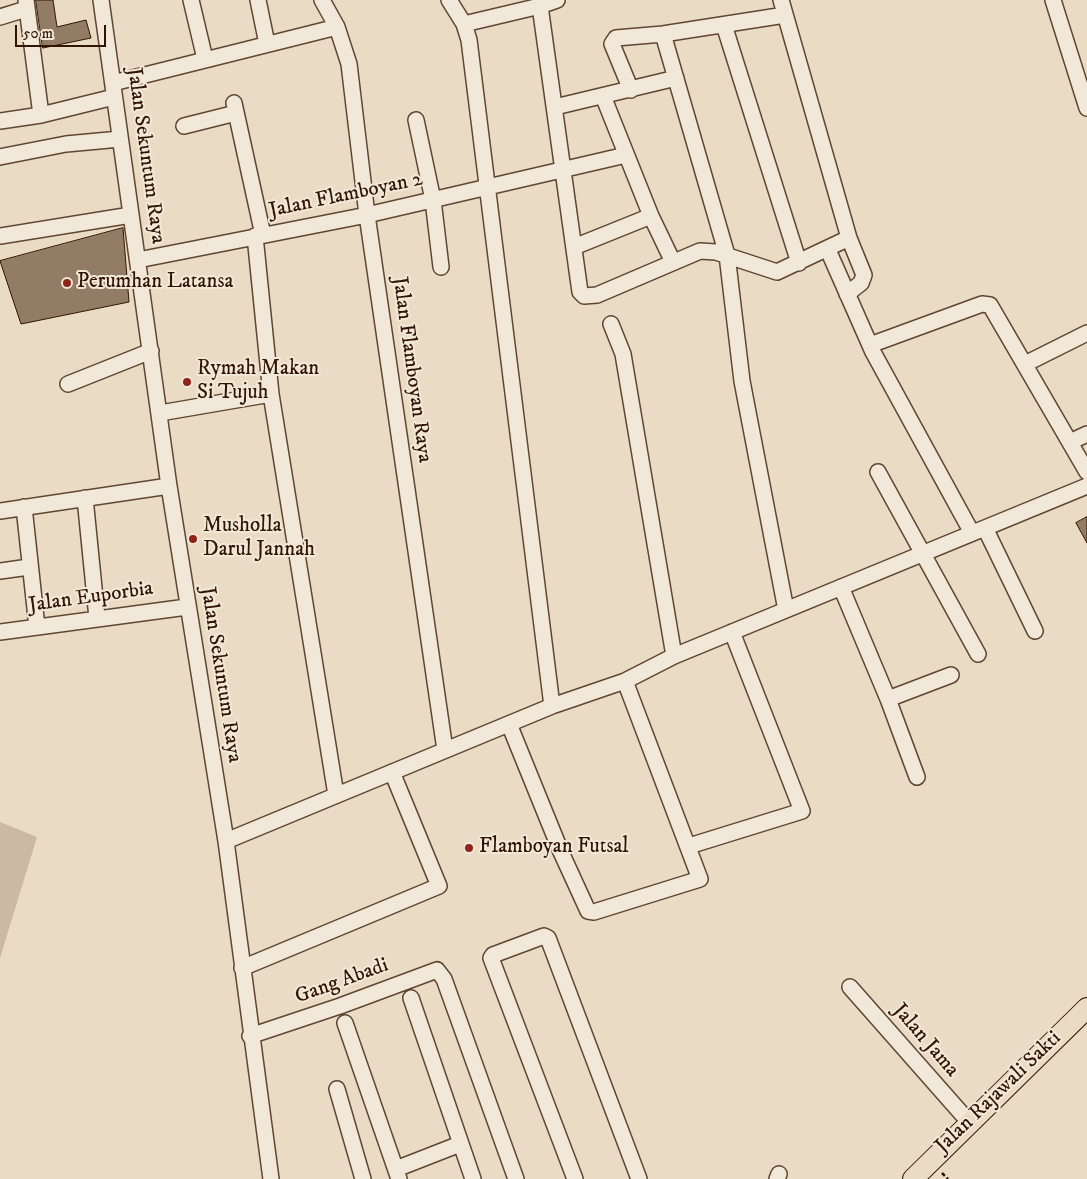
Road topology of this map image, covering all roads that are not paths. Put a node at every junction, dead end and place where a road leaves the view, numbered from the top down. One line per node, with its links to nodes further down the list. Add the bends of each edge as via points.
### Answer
1 (101, 0): 19 (street, Jalan Sekuntum Raya)
2 (192, 0): 17 (street)
3 (258, 0): 16 (street)
4 (322, 0): 14 (street, Jalan Flamboyan Raya)
5 (449, 0): 12 (street)
6 (557, 0): 9 (street)
7 (1053, 0): 23 (street)
8 (26, 5): 11 (street); 24 (street)
9 (540, 6): 12 (street); 22 (street)
10 (783, 7): 13 (street); 39 (street)
11 (0, 17)
12 (464, 24): 32 (street, via 469,40)
13 (724, 25): 15 (street); 45 (street)
14 (337, 26): 16 (street); 35 (street, Jalan Flamboyan Raya, via 349,64)
15 (663, 34): 18 (street); 20 (street, via 612,41)
16 (267, 44): 17 (street)
17 (205, 60): 19 (street)
18 (676, 78): 20 (street); 42 (street)
19 (114, 90): 24 (street); 28 (street, Jalan Sekuntum Raya)
20 (630, 90): 21 (street)
21 (603, 96): 22 (street); 29 (street)
22 (555, 107): 31 (street)
23 (1087, 108)
24 (41, 115): 26 (street)
25 (416, 120): 33 (street)
26 (0, 121)
27 (184, 126): 38 (street, via 235,108)
28 (120, 139): 30 (street, via 66,144); 34 (street, Jalan Sekuntum Raya)
29 (626, 155): 31 (street, Jalan Flamboyan 2); 36 (street)
30 (0, 157)
31 (562, 169): 32 (street, Jalan Flamboyan 2); 40 (street)
32 (487, 186): 33 (street, Jalan Flamboyan 2); 82 (street)
33 (433, 200): 35 (street, Jalan Flamboyan 2); 46 (street)
34 (132, 214): 37 (street); 43 (street, Jalan Sekuntum Raya)
35 (367, 214): 38 (street, Jalan Flamboyan 2); 84 (street, Jalan Flamboyan Raya)
36 (650, 216): 40 (street); 44 (street)
37 (0, 236)
38 (259, 236): 43 (street, Jalan Flamboyan 2); 54 (street)
39 (849, 238): 41 (street); 47 (street, via 864,277)
40 (574, 247): 44 (street, via 580,292 586,297)
41 (828, 250): 45 (street); 47 (street)
42 (727, 255): 44 (street, via 700,251); 45 (street, via 777,272); 71 (street, via 742,381)
43 (138, 260): 51 (street, Jalan Sekuntum Raya)
44 (673, 262)
45 (798, 263)
46 (441, 267)
47 (847, 294): 50 (street)
48 (611, 324): 78 (street, via 623,354)
49 (1087, 333): 52 (street)
50 (870, 344): 52 (street, via 986,304 993,308); 65 (street)
51 (151, 351): 53 (street); 55 (street, Jalan Sekuntum Raya)
52 (1025, 364): 57 (street)
53 (68, 384)
54 (272, 394): 55 (street); 87 (street)
55 (160, 413): 60 (street, Jalan Sekuntum Raya)
56 (1087, 434): 57 (street)
57 (1070, 442): 59 (street)
58 (878, 472): 66 (street)
59 (1087, 472)
60 (169, 486): 62 (street); 70 (street, Jalan Sekuntum Raya)
61 (1087, 486): 65 (street)
62 (85, 498): 63 (street); 72 (street)
63 (24, 507): 64 (street); 67 (street)
64 (0, 511)
65 (978, 531): 66 (street); 74 (street)
66 (925, 554): 69 (street); 77 (street)
67 (29, 567): 68 (street); 73 (street)
68 (0, 571)
69 (841, 587): 71 (street); 81 (street)
70 (187, 607): 72 (street, Jalan Euporbia); 88 (street, Jalan Sekuntum Raya)
71 (786, 610): 76 (street)
72 (97, 618): 73 (street, Jalan Euporbia)
73 (37, 626): 75 (street, Jalan Euporbia)
74 (1035, 631)
75 (0, 632)
76 (732, 632): 78 (street); 89 (street, via 802,811)
77 (978, 654)
78 (674, 656): 80 (street)
79 (951, 676): 81 (street)
80 (625, 681): 82 (street); 89 (street)
81 (888, 699): 86 (street)
82 (552, 706): 83 (street)
83 (509, 724): 84 (street); 89 (street, via 588,911 594,912 700,879)
84 (445, 750): 85 (street)
85 (392, 772): 87 (street); 90 (street, via 439,886)
86 (917, 777)
87 (336, 795): 88 (street)
88 (226, 841): 90 (street, Jalan Sekuntum Raya)
89 (689, 846)
90 (242, 968): 95 (street, Jalan Sekuntum Raya)
91 (850, 987): 97 (street, Jalan Jama)
92 (411, 998): 98 (street)
93 (1087, 1008): 97 (main road, Jalan Rajawali Sakti)
94 (345, 1023): 99 (street)
95 (250, 1036): 100 (street, Jalan Sekuntum Raya); 103 (street, Gang Abadi, via 434,970 440,972)
96 (337, 1089): 101 (street)
97 (968, 1122): 106 (main road, Jalan Rajawali Sakti)
98 (460, 1144): 99 (street); 102 (street)
99 (398, 1174)
100 (271, 1179)
101 (363, 1179)
102 (473, 1179)
103 (516, 1179)
104 (575, 1179): 105 (street, via 491,958 544,936 548,938)
105 (639, 1179)
106 (913, 1179)

